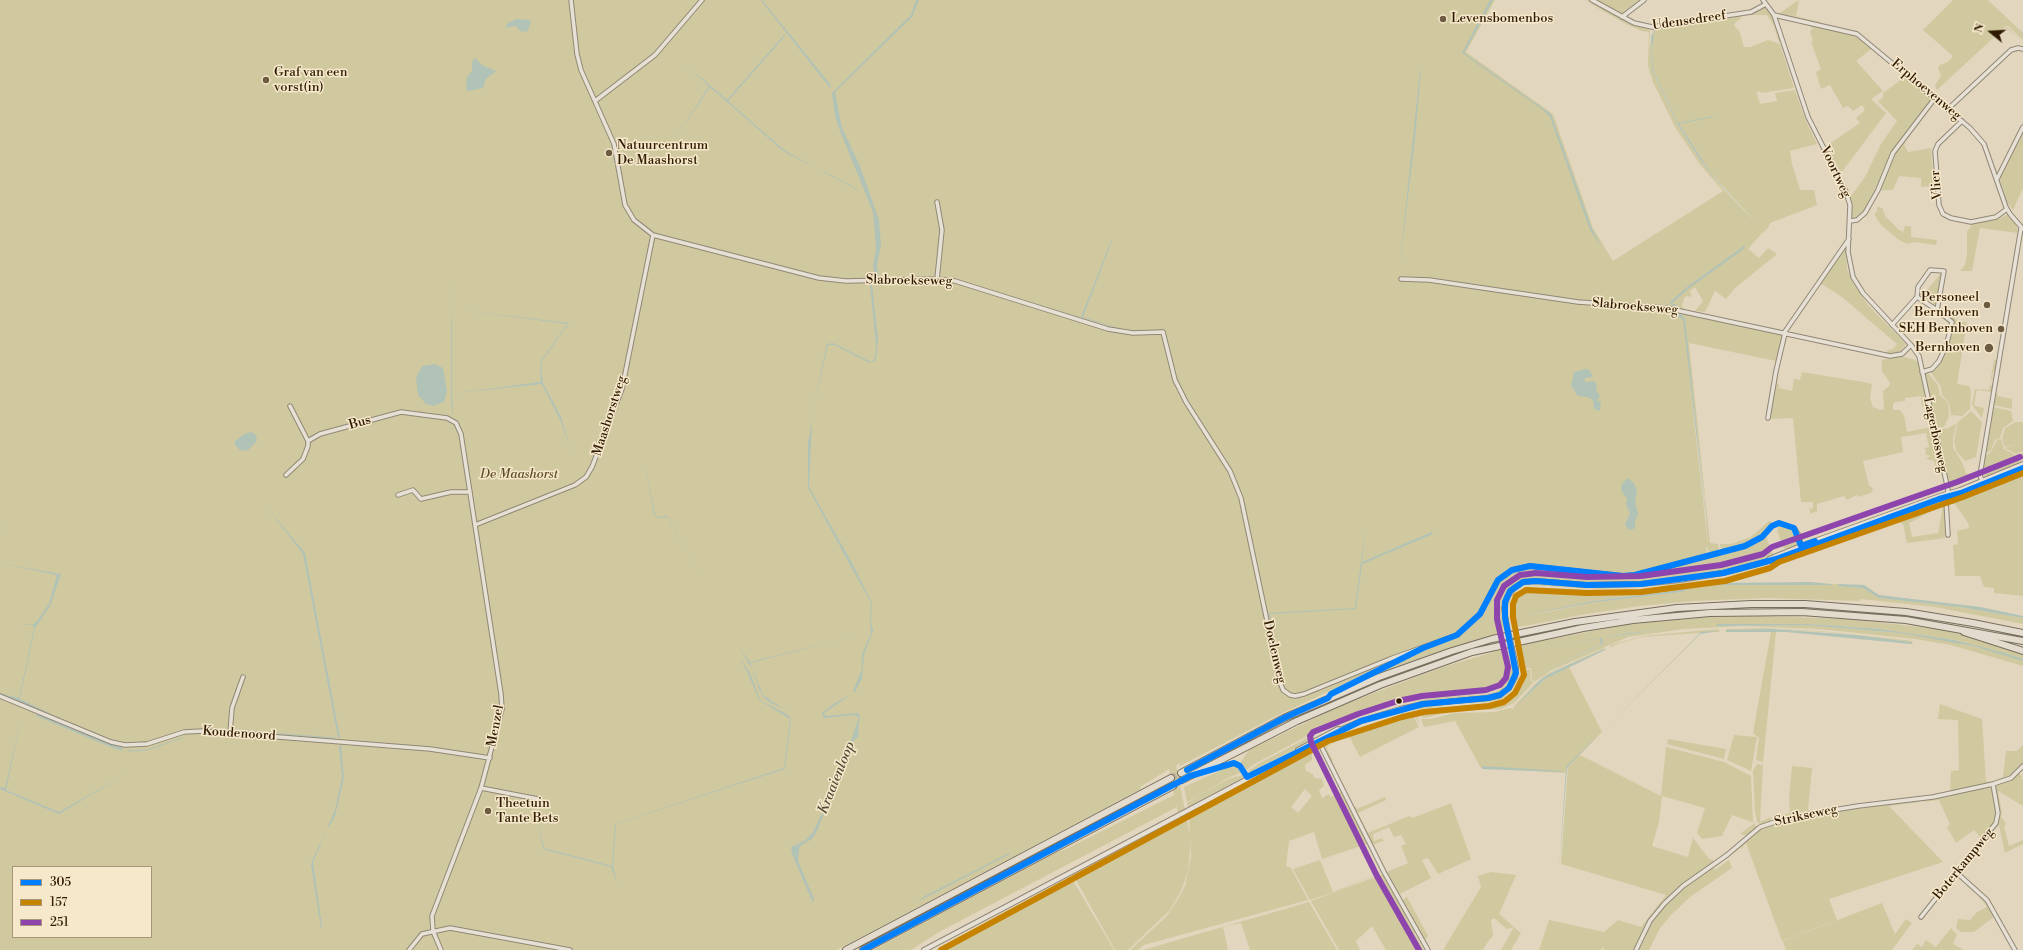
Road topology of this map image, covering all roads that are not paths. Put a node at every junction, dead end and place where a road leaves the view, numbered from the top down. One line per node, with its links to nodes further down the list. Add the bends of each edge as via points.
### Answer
1 (571, 0): 11 (street, via 577,54)
2 (702, 0): 11 (street, via 655,55)
3 (1592, 0): 8 (street, Udensedreef)
4 (1644, 0): 8 (street)
5 (1763, 0): 6 (street, Voortweg)
6 (1766, 4): 7 (street, Voortweg); 8 (street, Udensedreef, via 1751,12 1652,27)
7 (1774, 15): 10 (street, Erphoevenweg, via 1857,34); 18 (street, Voortweg, via 1808,117 1846,192 1850,205)
8 (1622, 17)
9 (2023, 49): 12 (street, via 2012,50)
10 (1935, 98): 12 (street, Erphoevenweg); 18 (street, via 1893,153 1878,190 1865,212 1857,220)
11 (595, 102): 20 (street, via 616,152 625,205 634,220)
12 (1948, 109): 13 (street, Erphoevenweg)
13 (1962, 121): 15 (street, Erphoevenweg, via 1984,144); 17 (street, Vlier, via 1938,144 1935,151 1939,205 1943,214 1972,222 1996,217)
14 (2023, 127): 15 (street)
15 (1997, 179): 17 (street, Erphoevenweg)
16 (937, 202): 22 (street, via 942,230)
17 (2007, 209): 19 (street, Erphoevenweg)
18 (1850, 221): 21 (street, Voortweg)
19 (2022, 229): 37 (street, via 1984,449 1980,475)
20 (653, 235): 22 (street, Slabroekseweg, via 819,278 846,281); 41 (street, Maashorstweg, via 622,389 586,477 575,485)
21 (1849, 238): 26 (street, Voortweg, via 1848,252 1853,277 1863,293); 28 (street)
22 (937, 279): 27 (street, Slabroekseweg, via 965,283 1108,329 1133,333)
23 (1400, 280): 28 (street, Slabroekseweg, via 1429,280 1578,302 1666,308)
24 (1918, 297): 25 (street); 25 (street, via 1918,287 1930,270 1944,271); 26 (street)
25 (1936, 310): 30 (street, via 1952,324 1939,361 1932,369)
26 (1892, 325): 29 (street, Voortweg)
27 (1163, 332): 43 (street, Doelenweg, via 1175,380 1230,471 1240,494 1280,682 1283,690 1290,695 1304,694 1458,635 1480,614 1498,580 1512,570 1530,566 1623,576 1635,575 1745,546 1762,537 1772,526 1779,523 1794,528)
28 (1784, 333): 29 (street, Slabroekseweg, via 1890,356 1902,354); 32 (street)
29 (1911, 346): 30 (street, Voortweg, via 1919,356)
30 (1922, 372): 40 (street, Lagerbosweg)
31 (290, 406): 34 (street)
32 (1768, 418)
33 (456, 423): 34 (street, Bus, via 447,418 395,413 320,434); 38 (street, Menzel, via 461,434)
34 (308, 441): 36 (street, via 303,459)
35 (2023, 466): 37 (street)
36 (286, 475)
37 (1982, 483): 40 (street)
38 (470, 492): 39 (street, via 451,492 421,499 413,490); 41 (street, Menzel)
39 (398, 495)
40 (1948, 496): 42 (street, Lagerbosweg); 43 (street)
41 (475, 525): 52 (street, Menzel, via 502,703)
42 (1948, 536)
43 (1802, 547): 51 (street, bridge, via 1767,561 1723,573 1664,582 1587,585 1523,582 1510,591 1505,602 1505,618 1516,667 1515,677 1509,688 1500,695 1400,709)
44 (1950, 626): 46 (highway); 47 (highway); 56 (highway, via 1850,614 1768,611 1664,617 1583,628 1472,652 1380,685 1297,721)
45 (2023, 633): 54 (highway, via 1906,612 1805,604 1677,608 1575,622 1492,639 1379,677 1284,718)
46 (2023, 641)
47 (2023, 651)
48 (242, 677): 50 (street, via 232,708)
49 (0, 696): 50 (street, Koudenoord, via 111,742 125,745 148,744 188,731)
50 (230, 733): 52 (street, Koudenoord, via 430,749)
51 (1318, 740): 69 (street); 70 (street, via 1384,872)
52 (490, 758): 59 (street, Menzel)
53 (2023, 766): 57 (street, Strikseweg, via 2011,778)
54 (1181, 773)
55 (1171, 778): 67 (highway)
56 (1182, 780)
57 (1993, 784): 61 (street, Boterkampweg, via 1998,813 1996,823); 71 (street, Strikseweg, via 1933,797 1815,813 1760,827 1727,855 1682,886 1650,920)
58 (1173, 786): 68 (highway)
59 (481, 788): 60 (street); 63 (street, Menzel, via 434,910)
60 (538, 799)
61 (1958, 873): 62 (street, Boterkampweg); 72 (street, via 1987,900)
62 (1921, 917)
63 (434, 931): 64 (street, via 422,934); 65 (street, Menzel); 66 (street, via 456,928)
64 (409, 950)
65 (441, 950)
66 (570, 950)
67 (846, 950)
68 (862, 950)
69 (924, 950)
70 (1428, 950)
71 (1636, 950)
72 (2016, 950)

